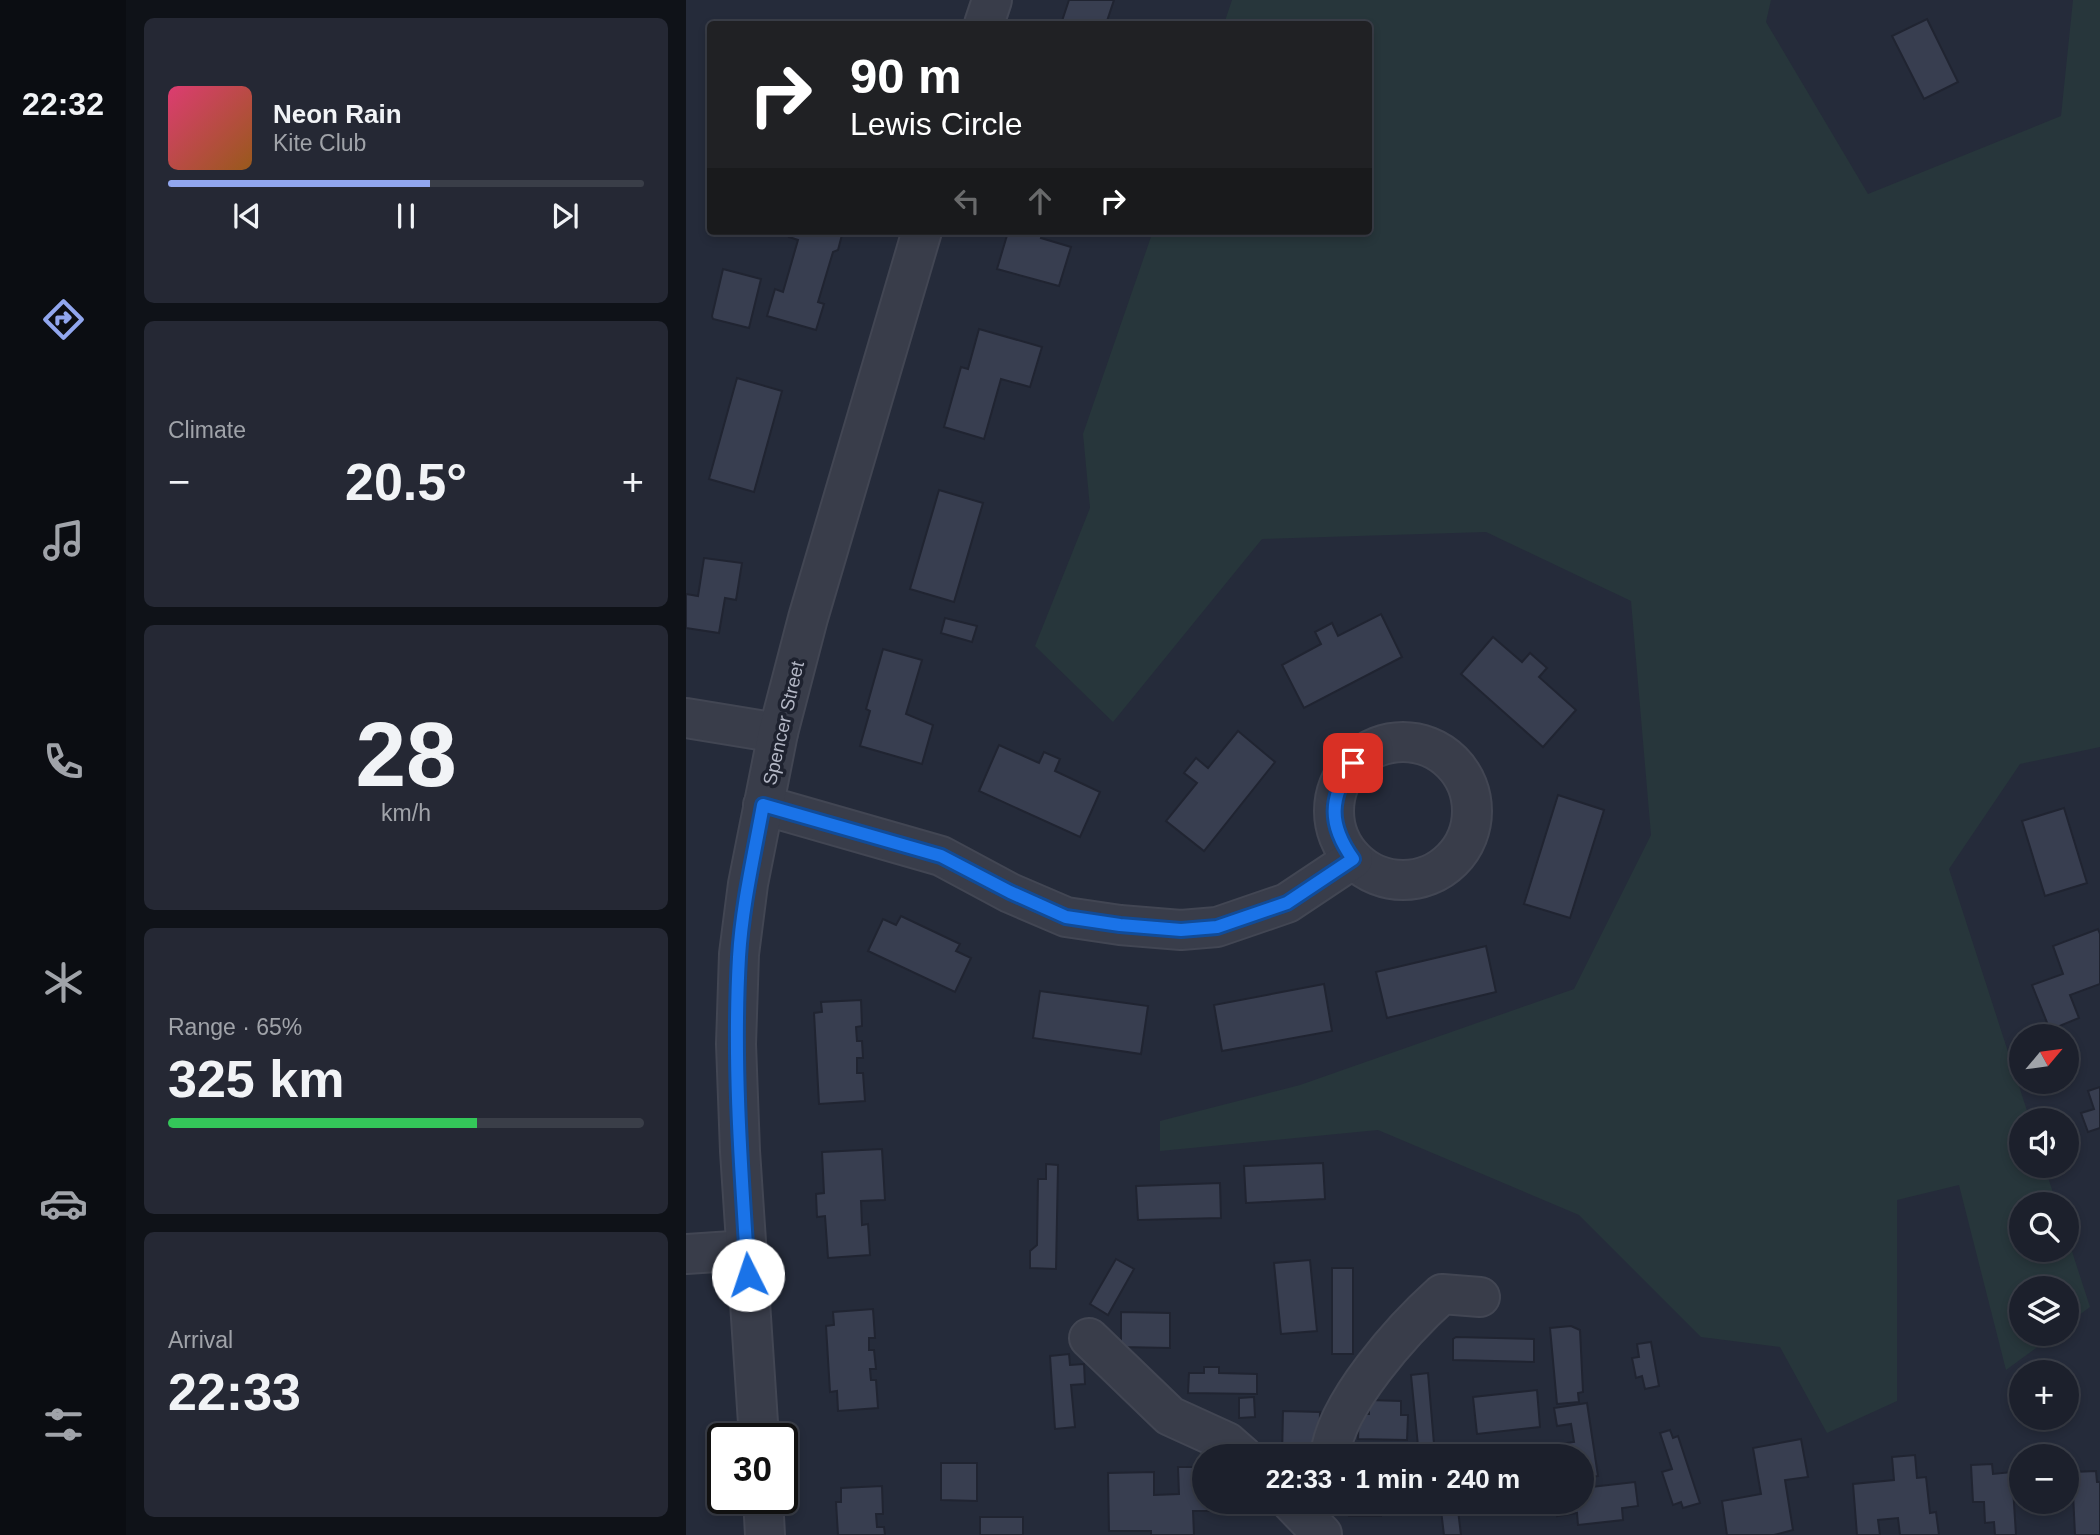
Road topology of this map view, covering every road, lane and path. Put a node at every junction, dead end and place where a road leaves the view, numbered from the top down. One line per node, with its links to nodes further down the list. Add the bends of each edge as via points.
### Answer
1 (992, 0): 2 (street)
2 (985, 21)
3 (921, 235): 5 (street, Spencer Street)
4 (686, 718): 5 (street)
5 (778, 733): 6 (street, Spencer Street)
6 (763, 805): 7 (street, via 941,856 1066,917 1120,925 1181,930 1217,927 1287,903); 8 (street, Spencer Street, via 738,967 736,1044)
7 (1353, 859)
8 (747, 1250): 9 (street); 12 (street, Spencer Street)
9 (686, 1254)
10 (1480, 1297): 14 (street, via 1441,1294 1411,1322 1344,1410)
11 (1089, 1338): 13 (street, via 1170,1416)
12 (758, 1423)
13 (1229, 1444)
14 (1331, 1444)
15 (764, 1514): 16 (street)
16 (765, 1535)

